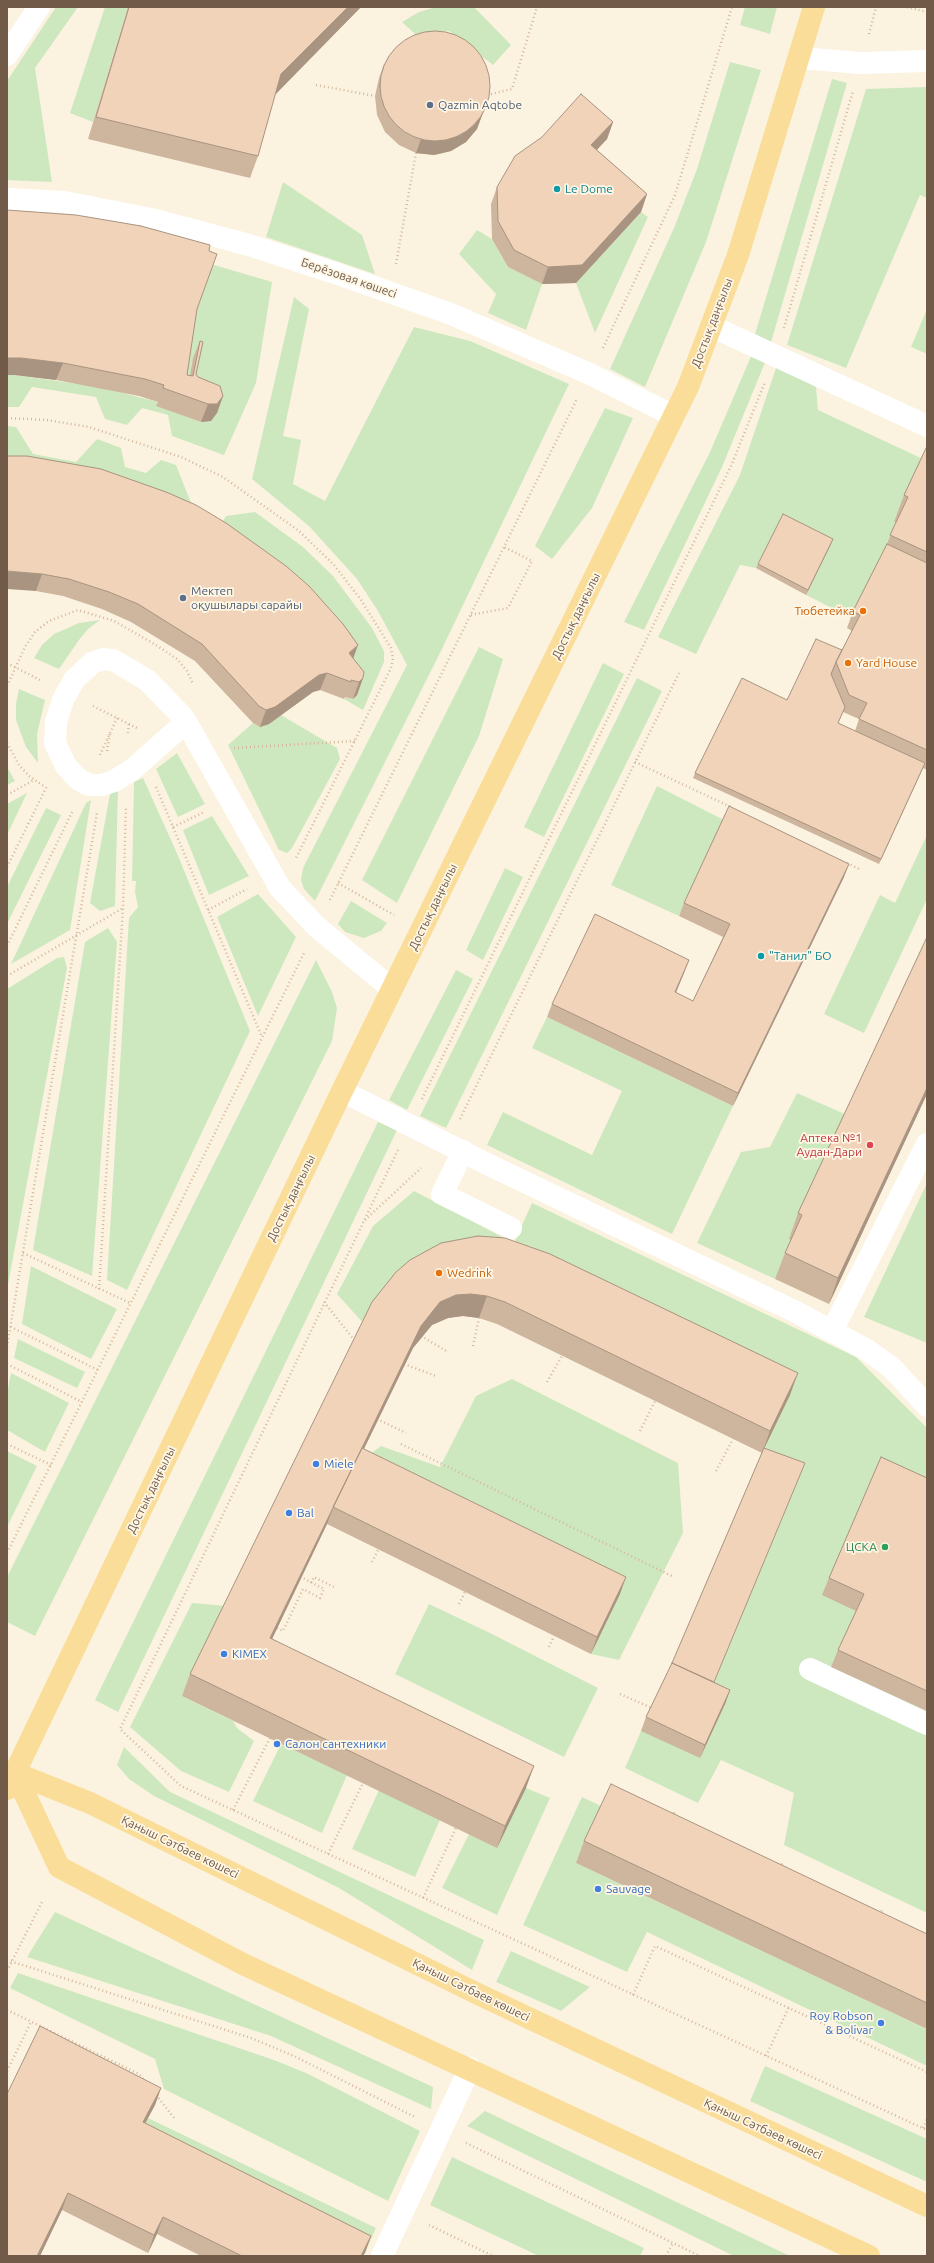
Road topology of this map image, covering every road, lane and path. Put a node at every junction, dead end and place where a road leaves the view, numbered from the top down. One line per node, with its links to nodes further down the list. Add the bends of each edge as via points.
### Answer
1 (39, 7): 8 (street)
2 (537, 7): 14 (path, via 512,89)
3 (732, 7): 20 (path, via 675,196)
4 (814, 7): 9 (main road, Достық даңғылы)
5 (876, 7): 11 (path)
6 (907, 7): 7 (path)
7 (927, 12)
8 (7, 55)
9 (800, 58): 11 (street); 18 (main road, Достық даңғылы, via 738,254)
10 (927, 61): 11 (street)
11 (861, 63): 19 (path)
12 (316, 85): 13 (path)
13 (375, 96)
14 (485, 96)
15 (416, 153): 17 (path)
16 (7, 199): 17 (street, Берёзовая көшесі, via 64,202 151,219 249,245)
17 (391, 292): 20 (street, Берёзовая көшесі, via 451,314)
18 (711, 326): 19 (street); 21 (main road, Достық даңғылы)
19 (776, 355): 23 (street); 64 (path, via 731,466)
20 (590, 374): 21 (street, Берёзовая көшесі); 24 (path)
21 (674, 416): 61 (main road, Достық даңғылы)
22 (7, 418): 35 (path, via 47,420 89,428 181,457 223,477 299,531 334,565 361,600 391,648 391,668)
23 (927, 426)
24 (504, 547): 26 (path); 26 (path, via 532,561 508,608)
25 (78, 610): 28 (path, via 49,621 35,632)
26 (471, 614): 53 (path)
27 (7, 663): 28 (path)
28 (14, 666): 30 (path); 31 (path)
29 (679, 673): 41 (path)
30 (7, 686)
31 (67, 693): 32 (path); 33 (street, via 74,680 92,663 103,659 113,660 147,680); 39 (street, via 56,722 55,744)
32 (117, 718): 34 (path); 44 (path)
33 (186, 722): 34 (street); 37 (street)
34 (165, 741): 40 (street)
35 (356, 741): 37 (path); 52 (path, via 294,862)
36 (7, 743): 38 (path)
37 (202, 750): 46 (street)
38 (11, 751)
39 (61, 758): 44 (street, via 78,779); 50 (path)
40 (144, 759): 42 (street); 48 (path)
41 (635, 762): 47 (path); 66 (path)
42 (126, 774): 44 (street, via 114,781); 54 (path)
43 (34, 780): 45 (path)
44 (94, 784): 58 (path); 59 (path)
45 (7, 794)
46 (229, 800): 48 (path); 52 (street)
47 (734, 809)
48 (173, 827): 55 (path)
49 (840, 860): 51 (path)
50 (7, 866)
51 (861, 870)
52 (272, 876): 55 (path); 57 (street, via 300,912)
53 (338, 883): 56 (path); 57 (path)
54 (124, 908): 58 (path); 70 (path)
55 (208, 910): 62 (path)
56 (394, 916)
57 (317, 927): 61 (street); 62 (path)
58 (76, 936): 60 (path); 69 (path)
59 (7, 946)
60 (7, 976)
61 (392, 989): 63 (main road, Достық даңғылы)
62 (262, 1037): 72 (path)
63 (342, 1091): 64 (street); 116 (main road, Достық даңғылы)
64 (410, 1124): 66 (street); 67 (path)
65 (927, 1144): 76 (street)
66 (455, 1147): 67 (path); 68 (street, via 442,1194); 76 (street, via 683,1256)
67 (363, 1222): 71 (path)
68 (511, 1228)
69 (23, 1253): 70 (path); 75 (path)
70 (99, 1289): 72 (path)
71 (324, 1302): 78 (path); 118 (path, via 120,1729 181,1786)
72 (130, 1303): 85 (path)
73 (479, 1318): 79 (path)
74 (7, 1325): 75 (path)
75 (10, 1326): 80 (path); 85 (path)
76 (832, 1331): 90 (street, via 867,1350 891,1367)
77 (422, 1336): 81 (path)
78 (356, 1341)
79 (473, 1346)
80 (7, 1347)
81 (448, 1352)
82 (562, 1356): 87 (path)
83 (7, 1364): 89 (path)
84 (404, 1364): 86 (path)
85 (98, 1370): 89 (path)
86 (436, 1376)
87 (547, 1382)
88 (655, 1401): 92 (path)
89 (82, 1402): 97 (path)
90 (927, 1406)
91 (377, 1419): 93 (path)
92 (640, 1431)
93 (406, 1433)
94 (733, 1439): 98 (path)
95 (7, 1444): 97 (path)
96 (401, 1444): 103 (path)
97 (50, 1465): 100 (path)
98 (716, 1471)
99 (378, 1550): 101 (path)
100 (7, 1553)
101 (372, 1562)
102 (301, 1577): 104 (path)
103 (674, 1577)
104 (311, 1582): 105 (path, via 314,1577); 108 (path, via 324,1589 320,1598 303,1589 283,1631)
105 (336, 1588)
106 (465, 1592): 107 (path)
107 (459, 1604)
108 (277, 1628)
109 (554, 1636): 110 (path)
110 (548, 1647)
111 (810, 1669): 114 (street)
112 (620, 1694): 113 (path)
113 (652, 1708)
114 (927, 1724)
115 (270, 1738): 118 (path)
116 (10, 1775): 137 (main road, via 59,1867 243,1964); 147 (main road, Қаныш Сәтбаев көшесі, via 90,1803 480,1995)
117 (363, 1783): 122 (path)
118 (233, 1810): 122 (path)
119 (674, 1811): 120 (path)
120 (669, 1823)
121 (456, 1828): 125 (path)
122 (328, 1854): 125 (path)
123 (783, 1862): 124 (path)
124 (777, 1874)
125 (423, 1898): 132 (path)
126 (43, 1900): 130 (path)
127 (883, 1908): 128 (path)
128 (877, 1921)
129 (7, 1960): 130 (path)
130 (12, 1962): 131 (path); 145 (path, via 251,2038 294,2056)
131 (7, 1971)
132 (633, 1995): 133 (path, via 655,1946); 136 (path)
133 (789, 2007): 136 (path); 139 (path)
134 (7, 2010): 135 (path)
135 (31, 2022): 138 (path); 140 (path, via 139,2074)
136 (766, 2056): 144 (path)
137 (470, 2068): 145 (street); 154 (main road)
138 (7, 2071)
139 (927, 2072)
140 (148, 2085)
141 (153, 2091): 142 (path)
142 (175, 2119)
143 (927, 2119): 144 (path)
144 (923, 2128): 146 (path)
145 (440, 2130): 148 (street); 149 (path)
146 (927, 2130)
147 (927, 2206)
148 (402, 2212): 150 (street); 151 (path)
149 (673, 2243): 152 (path); 153 (path)
150 (382, 2256)
151 (493, 2256)
152 (666, 2256)
153 (700, 2256)
154 (870, 2256)

